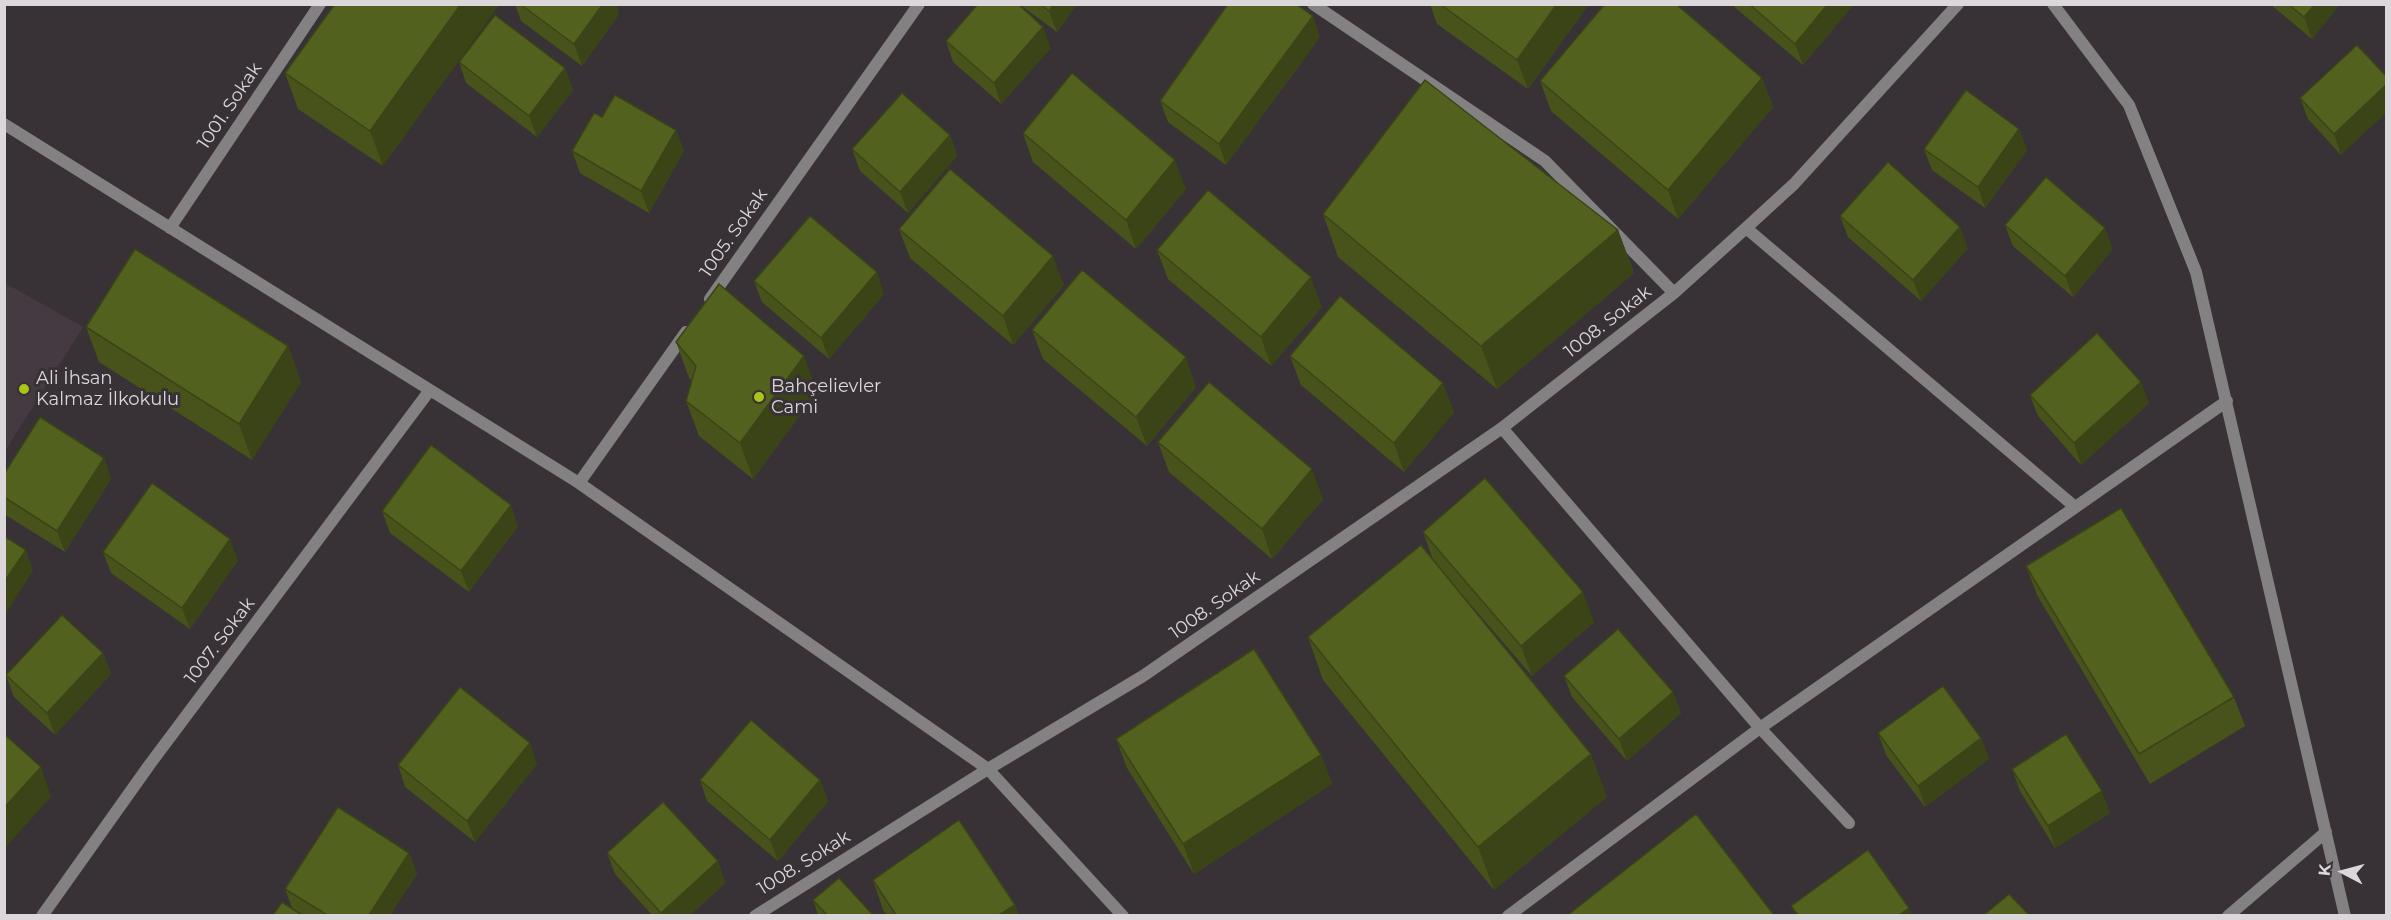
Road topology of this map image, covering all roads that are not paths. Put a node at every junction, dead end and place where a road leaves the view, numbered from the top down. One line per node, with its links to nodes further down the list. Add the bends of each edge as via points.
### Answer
1 (320, 4): 7 (street, 1001. Sokak)
2 (919, 4): 13 (street, 1005. Sokak)
3 (1313, 4): 9 (street, 1008. Sokak, via 1545,161)
4 (1958, 4): 8 (street, 1008. Sokak, via 1794,184)
5 (2053, 4): 11 (street, via 2129,105 2196,272)
6 (4, 124): 7 (street)
7 (170, 228): 10 (street)
8 (1746, 228): 9 (street, 1008. Sokak); 14 (street)
9 (1674, 293): 12 (street, 1008. Sokak)
10 (430, 390): 13 (street); 19 (street, 1007. Sokak)
11 (2227, 401): 14 (street); 18 (street)
12 (1502, 428): 15 (street); 16 (street, 1008. Sokak, via 1143,676)
13 (579, 483): 16 (street)
14 (2074, 506): 15 (street)
15 (1760, 728): 17 (street); 22 (street)
16 (988, 769): 20 (street, 1008. Sokak); 21 (street)
17 (1849, 824)
18 (2326, 832): 23 (street); 24 (street)
19 (42, 915)
20 (755, 915)
21 (1123, 915)
22 (1508, 915)
23 (2228, 915)
24 (2345, 915)

